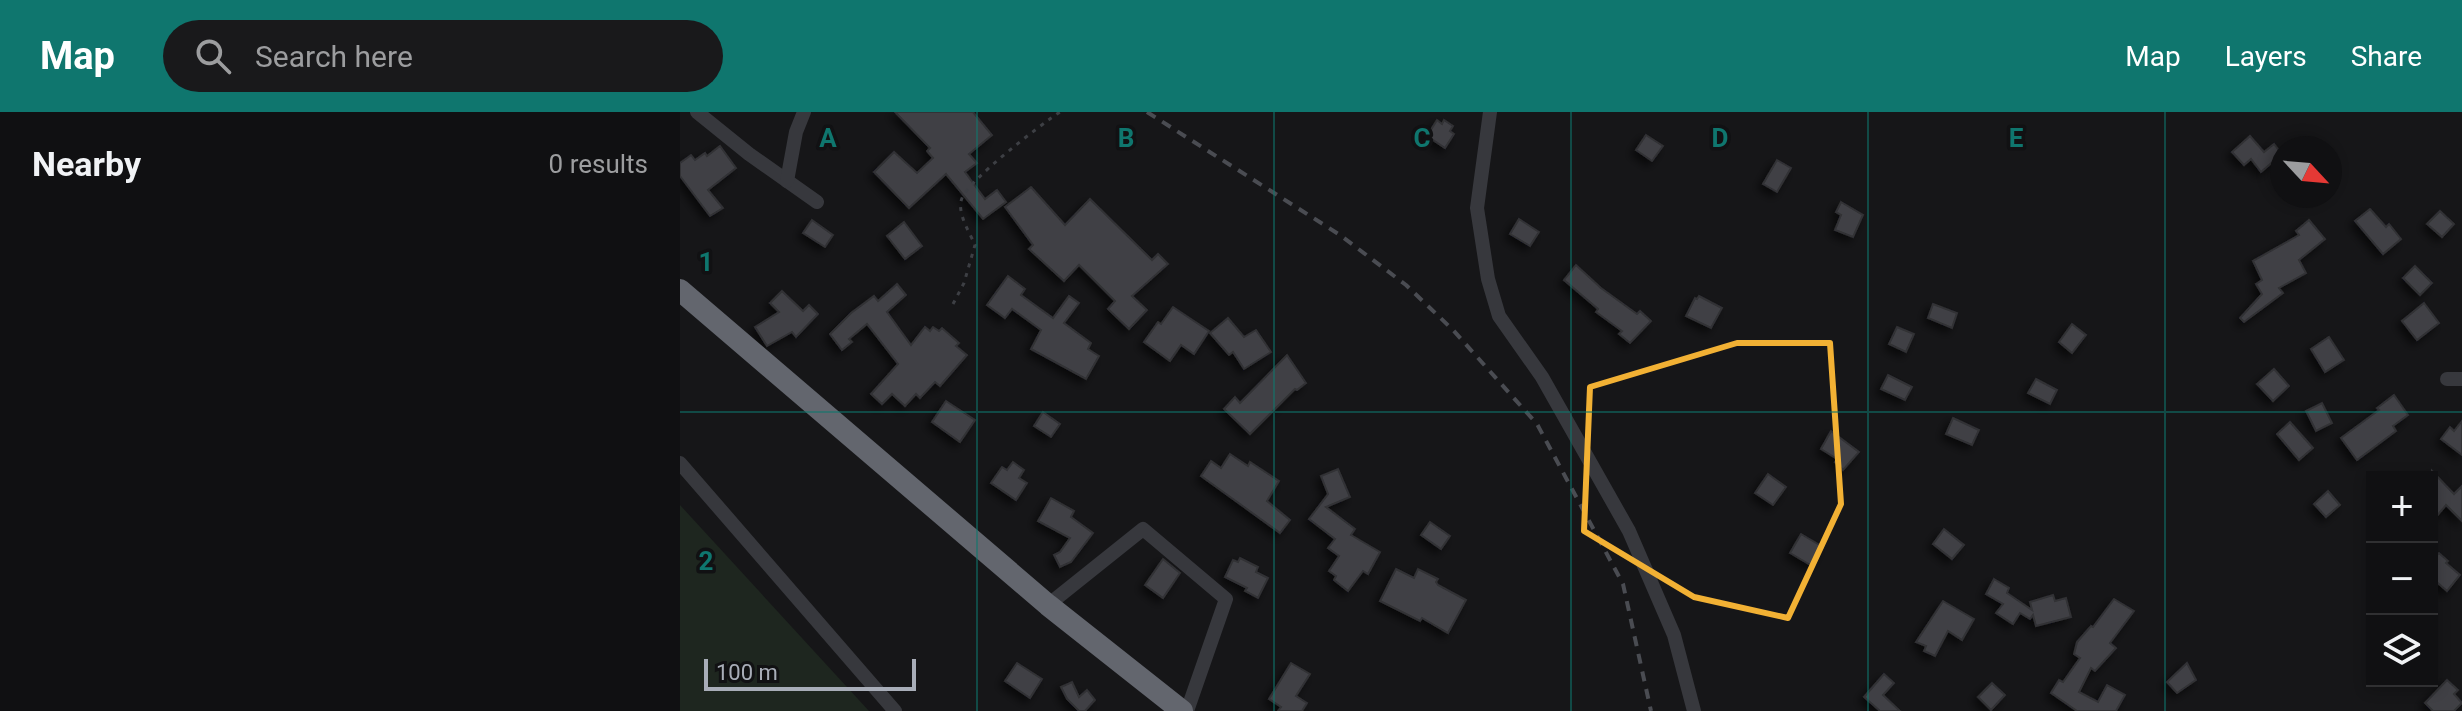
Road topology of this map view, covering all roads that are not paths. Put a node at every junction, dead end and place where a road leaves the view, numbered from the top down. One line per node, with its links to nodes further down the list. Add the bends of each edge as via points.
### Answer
1 (697, 112): 4 (street)
2 (804, 112): 4 (street)
3 (1490, 112): 11 (street, via 1477,208 1499,316 1542,377 1629,531 1674,635)
4 (787, 181): 5 (street)
5 (817, 202)
6 (680, 290): 8 (highway)
7 (680, 463): 9 (street)
8 (1048, 605): 10 (highway); 10 (street, via 1143,529 1226,599)
9 (895, 711)
10 (1184, 711)
11 (1694, 711)

